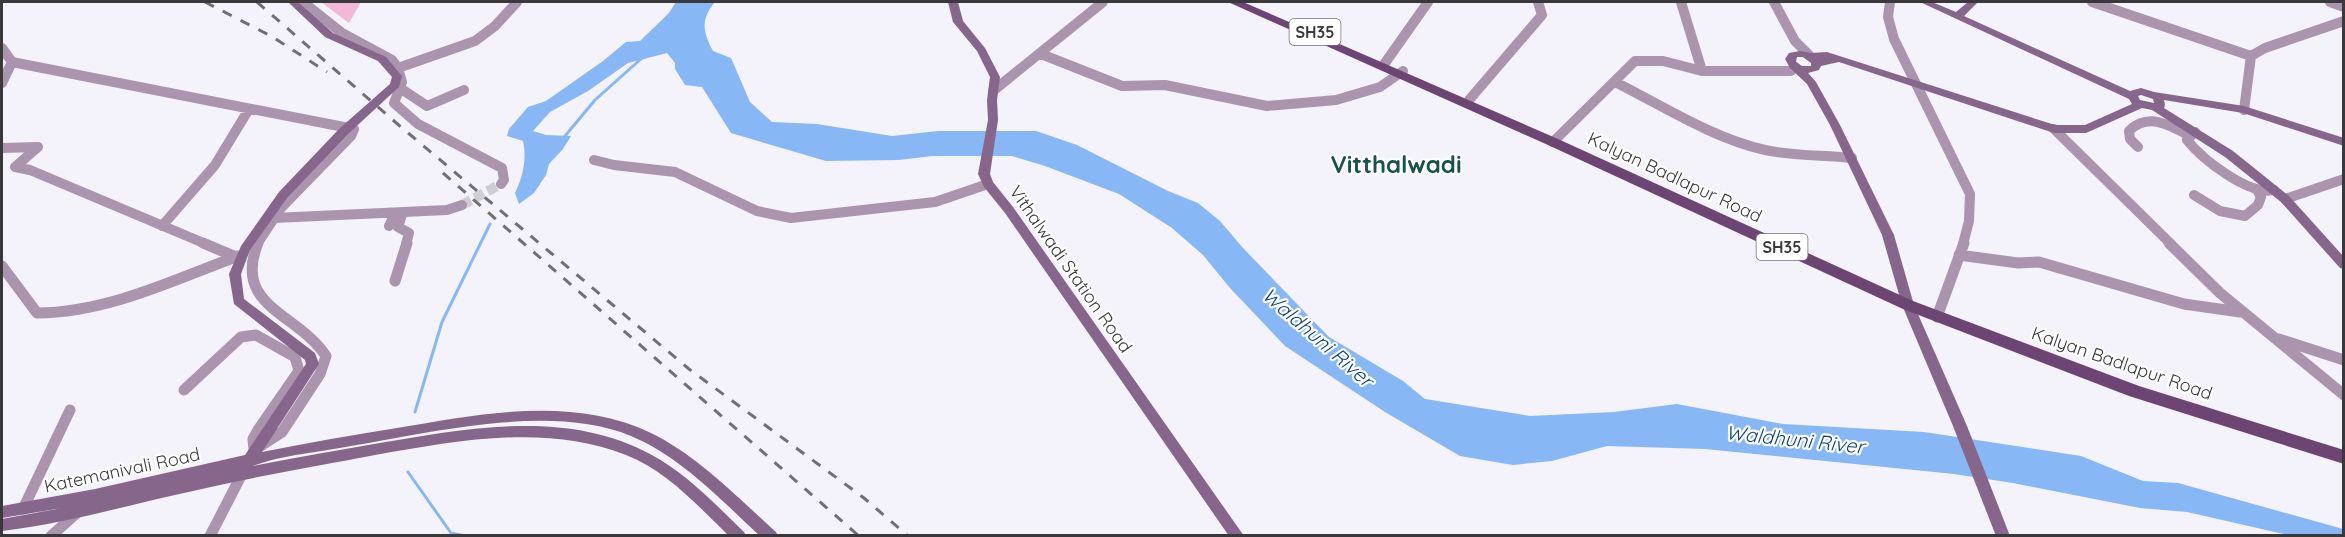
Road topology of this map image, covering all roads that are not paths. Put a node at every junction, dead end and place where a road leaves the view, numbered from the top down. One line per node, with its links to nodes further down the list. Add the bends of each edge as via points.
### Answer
1 (293, 2): 83 (main road, via 329,35 382,58 397,76 395,84 283,195 245,249 236,274 238,301 310,357 313,364)
2 (303, 2): 30 (street, via 342,33 385,55)
3 (517, 2): 30 (street, via 475,41)
4 (953, 2): 38 (main road, via 958,22 981,50 995,77)
5 (1103, 2): 24 (street)
6 (1234, 2): 32 (main road, Kalyan Badlapur Road / SH35)
7 (1245, 2): 28 (main road, Kalyan Badlapur Road / SH35)
8 (1428, 2): 28 (street)
9 (1538, 2): 40 (street, via 1542,15)
10 (1681, 2): 31 (street)
11 (1774, 2): 22 (street)
12 (1890, 2): 34 (street, via 1887,14)
13 (1925, 2): 20 (main road)
14 (1938, 2): 20 (main road)
15 (1973, 2): 20 (main road)
16 (2092, 2): 25 (street)
17 (2330, 2): 19 (street)
18 (2338, 2): 19 (street)
19 (2343, 6)
20 (1960, 14): 39 (main road)
21 (2343, 21): 25 (street)
22 (1795, 41): 26 (street); 29 (street)
23 (2, 48): 27 (street)
24 (1041, 54): 32 (street, via 1122,86 1165,84 1268,105 1336,100 1380,87); 38 (street)
25 (2251, 56): 43 (street)
26 (1793, 61): 29 (main road); 29 (main road); 31 (street, via 1791,71)
27 (12, 62): 35 (street); 42 (street)
28 (1385, 63): 32 (main road, Kalyan Badlapur Road / SH35)
29 (1813, 68): 34 (main road, via 1838,59); 51 (main road)
30 (398, 69): 36 (street)
31 (1702, 71): 33 (street, via 1663,61 1635,60)
32 (1401, 73): 40 (main road, Kalyan Badlapur Road / SH35); 46 (main road, Kalyan Badlapur Road / SH35)
33 (1616, 82): 46 (street); 51 (street, via 1753,147)
34 (1913, 82): 44 (main road); 67 (street, via 1971,195 1969,225)
35 (2, 83)
36 (400, 88): 37 (street, via 427,106); 55 (street, via 394,103 418,124 502,168)
37 (464, 90)
38 (993, 91): 53 (main road)
39 (2137, 97): 41 (main road); 44 (main road, via 2086,129)
40 (1469, 100): 46 (main road, Kalyan Badlapur Road / SH35)
41 (2157, 102): 43 (main road); 45 (main road); 50 (main road, via 2247,118)
42 (249, 110): 62 (street, via 354,129); 63 (street, via 215,165)
43 (2244, 110): 47 (main road)
44 (2054, 129): 74 (street)
45 (2192, 134): 48 (street, via 2164,123 2139,121 2129,131 2130,139); 56 (street, via 2187,140 2190,146); 57 (main road, via 2229,154)
46 (1556, 140): 72 (main road, Kalyan Badlapur Road / SH35)
47 (2343, 142)
48 (2138, 147)
49 (2, 148): 63 (street, via 38,147 15,167)
50 (2343, 149)
51 (1852, 158): 72 (main road, via 1888,235)
52 (594, 160): 53 (street, via 675,172 757,212 791,218 935,202)
53 (986, 179): 95 (main road, Vithalwadi Station Road)
54 (2343, 179): 59 (street)
55 (501, 184)
56 (2257, 190): 57 (street); 58 (street, via 2258,205 2245,216 2220,211)
57 (2274, 190): 59 (main road)
58 (2194, 195)
59 (2285, 199): 65 (main road)
60 (462, 205): 61 (street, via 447,210)
61 (399, 213): 62 (street); 64 (street); 71 (street, via 399,229 409,236)
62 (274, 218): 66 (street)
63 (162, 226): 68 (street)
64 (388, 226)
65 (2338, 254): 69 (main road)
66 (253, 255): 68 (street); 83 (street, via 253,287 269,306 316,341 326,356 320,374 282,432)
67 (1959, 255): 73 (street); 74 (street, via 2018,264 2039,262 2184,304)
68 (234, 256): 70 (street, via 128,297 62,313 37,313)
69 (2343, 265)
70 (2, 266)
71 (395, 281)
72 (1906, 300): 73 (main road, Kalyan Badlapur Road / SH35); 96 (main road)
73 (1938, 312): 81 (main road, Kalyan Badlapur Road / SH35); 84 (main road, Kalyan Badlapur Road / SH35, via 2135,391)
74 (2241, 312): 75 (street)
75 (2270, 336): 76 (street); 78 (street)
76 (2343, 360)
77 (184, 390): 83 (street, via 241,337 256,335 295,357 299,371 261,424 253,439)
78 (2343, 395)
79 (70, 410): 87 (street)
80 (386, 442): 82 (main road, via 473,421 555,417 631,430); 83 (main road, Katemanivali Road); 85 (main road, via 473,433 560,432 590,437); 86 (main road, Katemanivali Road)
81 (2343, 447)
82 (671, 453): 85 (main road); 94 (main road)
83 (252, 455): 86 (main road); 87 (main road, Katemanivali Road, via 87,498)
84 (2343, 457)
85 (657, 465): 93 (main road)
86 (242, 474): 89 (main road, Katemanivali Road); 92 (street)
87 (23, 509): 88 (main road, Katemanivali Road)
88 (2, 512)
89 (78, 512): 90 (main road, Katemanivali Road); 91 (street)
90 (2, 525)
91 (51, 536)
92 (210, 536)
93 (740, 536)
94 (771, 536)
95 (1238, 536)
96 (2003, 536)

